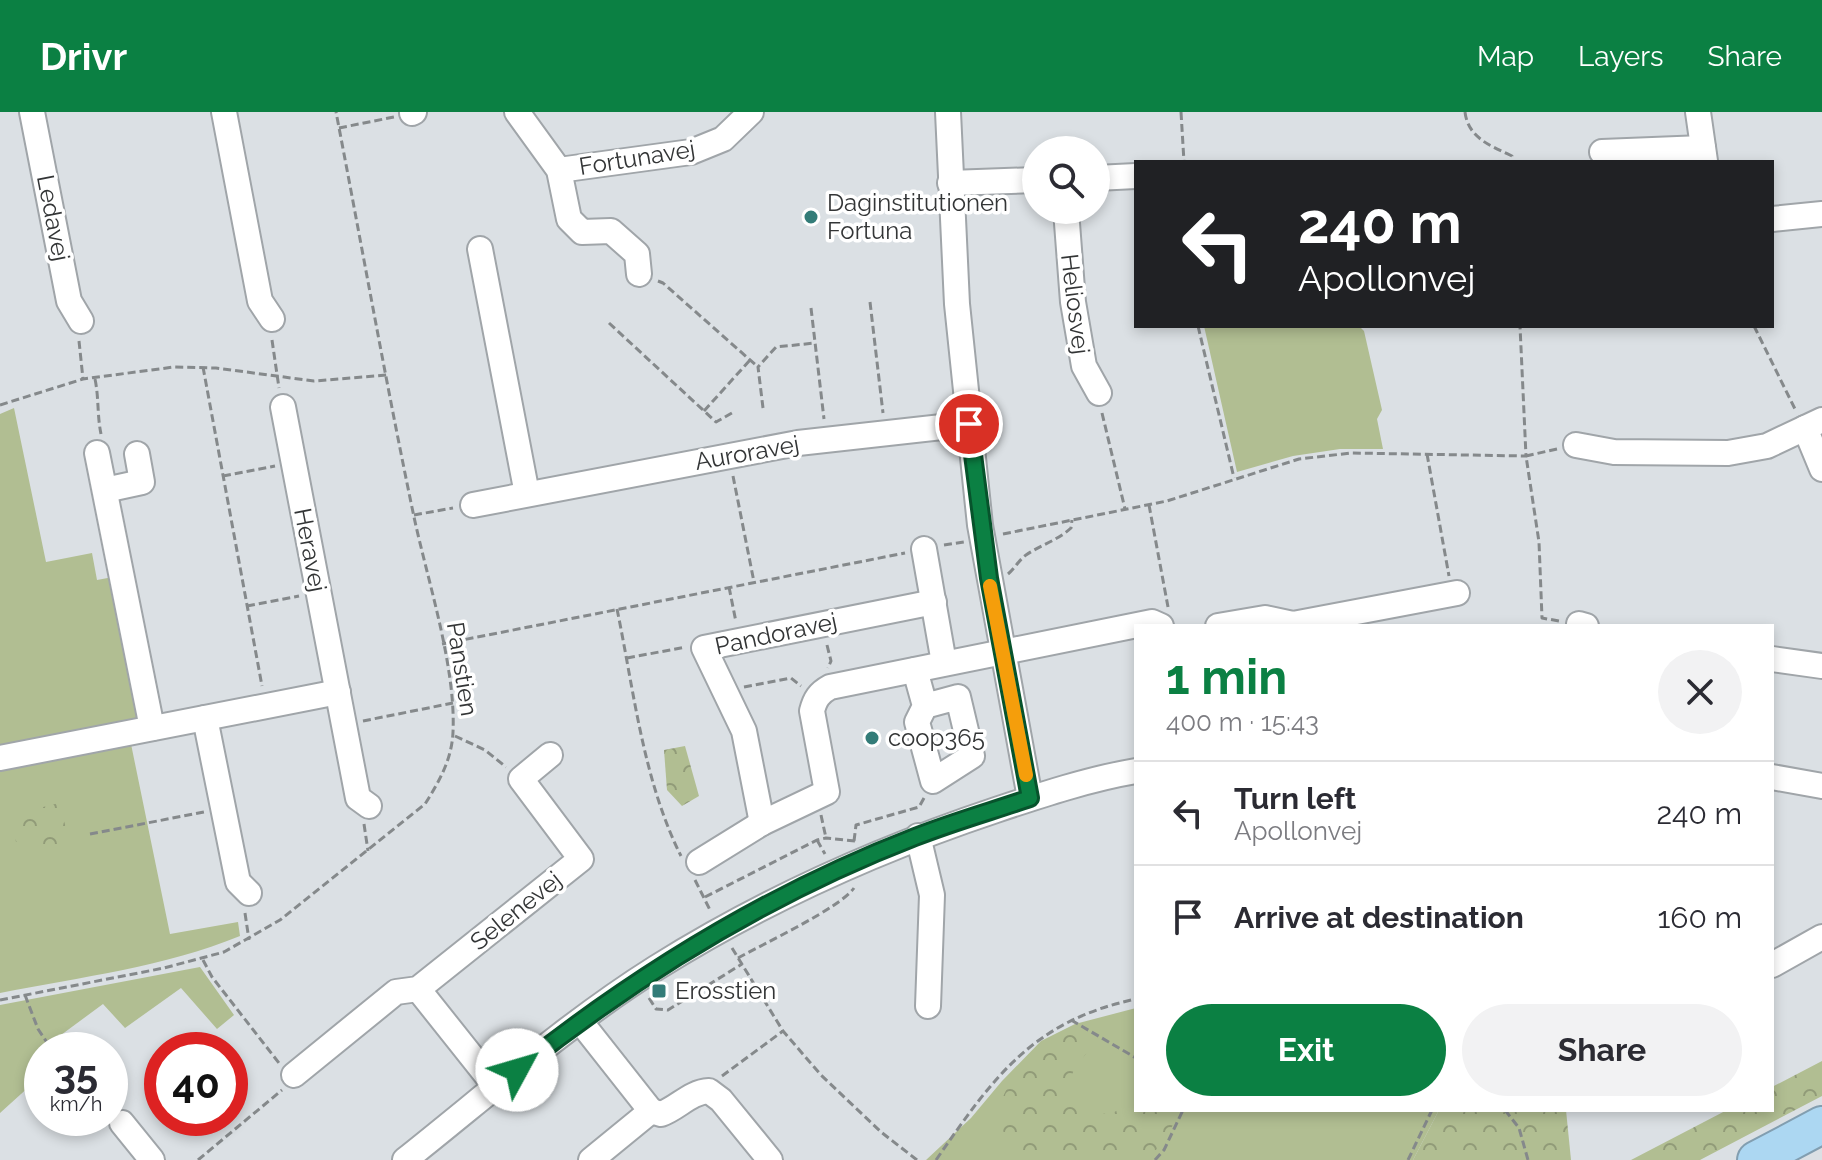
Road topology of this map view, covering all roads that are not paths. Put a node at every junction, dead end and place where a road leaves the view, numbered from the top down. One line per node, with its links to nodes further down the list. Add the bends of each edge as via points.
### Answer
1 (32, 112): 20 (street, Ledavej, via 69,301)
2 (224, 112): 19 (street, via 260,301)
3 (517, 112): 9 (street, Fortunavej)
4 (948, 112): 13 (street)
5 (1698, 112): 8 (street)
6 (739, 116): 9 (street, Fortunavej, via 723,139 679,155)
7 (1602, 152): 8 (street)
8 (1704, 155)
9 (559, 170): 18 (street, Fortunavej, via 569,219 582,232 611,231 637,254)
10 (1134, 176): 11 (street)
11 (1110, 177)
12 (1022, 180): 13 (street)
13 (950, 183): 23 (street)
14 (1822, 214): 15 (street)
15 (1774, 219)
16 (1067, 224): 21 (street, Heliosvej, via 1084,366)
17 (480, 249): 30 (street)
18 (639, 274)
19 (272, 319)
20 (81, 321)
21 (1099, 393)
22 (283, 407): 44 (street, Heravej)
23 (969, 424): 30 (street, Auroravej, via 826,439); 39 (street)
24 (1814, 424): 25 (street, via 1767,446 1728,453 1614,452); 28 (street)
25 (1576, 445)
26 (97, 453): 29 (street)
27 (137, 454): 29 (street, via 142,482)
28 (1822, 469)
29 (105, 490): 47 (street)
30 (527, 494): 31 (street, Auroravej)
31 (473, 505)
32 (924, 549): 34 (street)
33 (1457, 593): 36 (street)
34 (934, 602): 41 (street); 55 (street, Pandoravej, via 704,648 744,731)
35 (1230, 624): 37 (street, via 1265,618)
36 (1293, 624)
37 (1293, 624)
38 (1134, 628): 39 (street)
39 (1002, 651): 41 (street); 53 (street)
40 (1774, 659): 42 (street)
41 (944, 663): 43 (street)
42 (1822, 666)
43 (915, 670): 45 (street); 55 (street, via 830,687 817,697 812,711 827,792)
44 (338, 692): 46 (street); 54 (street, Heravej, via 358,798)
45 (925, 706): 45 (street, via 958,697 972,756 933,781 917,722)
46 (205, 718): 47 (street); 58 (street, via 238,882)
47 (152, 728): 49 (street)
48 (550, 755): 61 (street, Selenevej, via 521,779 581,859)
49 (0, 758)
50 (1134, 772): 53 (street)
51 (1774, 777): 52 (street)
52 (1822, 786)
53 (1030, 798): 56 (street)
54 (369, 806)
55 (762, 823): 57 (street)
56 (918, 836): 62 (street, via 932,895); 63 (street, via 880,851 855,852 655,968)
57 (691, 865)
58 (249, 893)
59 (1822, 937): 60 (street)
60 (1774, 964)
61 (418, 989): 64 (street, Selenevej, via 396,992); 65 (street)
62 (928, 1006)
63 (580, 1021): 65 (street); 66 (street)
64 (294, 1075)
65 (496, 1087): 70 (street)
66 (651, 1111): 71 (street); 72 (street, via 671,1111 709,1091)
67 (1822, 1125): 73 (highway)
68 (128, 1130): 69 (street)
69 (152, 1160)
70 (405, 1160)
71 (591, 1160)
72 (770, 1160)
73 (1756, 1160)

